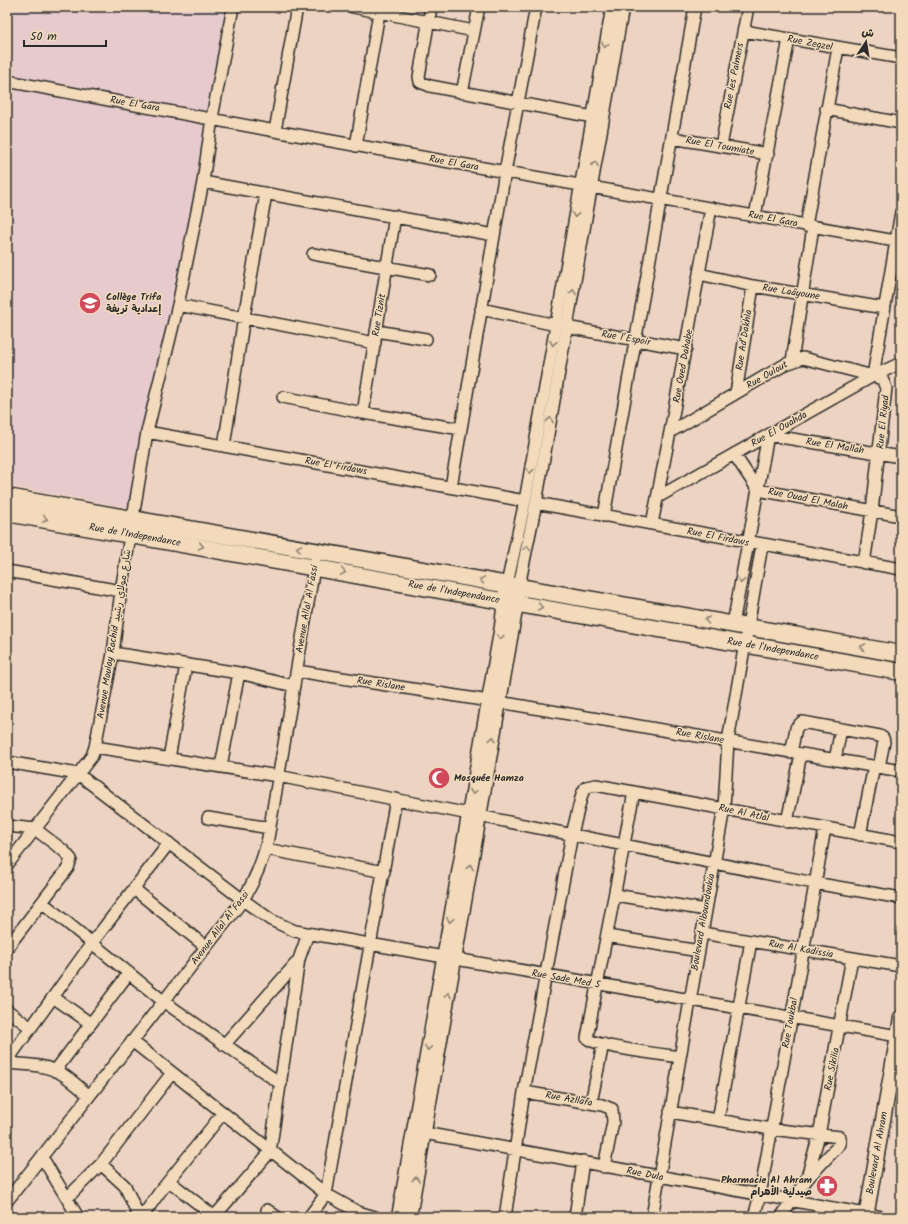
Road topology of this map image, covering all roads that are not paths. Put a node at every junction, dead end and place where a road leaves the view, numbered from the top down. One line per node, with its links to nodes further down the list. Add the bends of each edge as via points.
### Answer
1 (233, 7): 23 (street, Avenue Moulay Rachid شارع مولاي رشيد)
2 (297, 7): 25 (street)
3 (353, 7): 11 (street)
4 (431, 7): 12 (street)
5 (479, 7): 13 (street)
6 (536, 7): 20 (street)
7 (612, 7): 22 (street, one-way to 22)
8 (623, 7): 32 (street, one-way to 8)
9 (696, 7): 26 (street)
10 (748, 7): 14 (street, Rue les Palmers)
11 (380, 10): 12 (street); 27 (street)
12 (428, 22): 13 (street); 19 (street, via 420,82)
13 (474, 30): 19 (street)
14 (744, 31): 15 (street, Rue Zegzel); 28 (street, Rue les Palmers)
15 (789, 38): 16 (street, Rue Zegzel); 29 (street)
16 (838, 48): 17 (street, Rue Zegzel); 21 (street)
17 (901, 58)
18 (7, 81): 23 (street, Rue El Gara)
19 (462, 93): 20 (street)
20 (519, 102): 22 (street); 30 (street)
21 (826, 110): 24 (street); 39 (street)
22 (593, 117): 32 (street)
23 (212, 118): 25 (street, Rue El Gara); 31 (street, Avenue Moulay Rachid شارع مولاي رشيد)
24 (901, 123)
25 (275, 131): 27 (street, Rue El Gara)
26 (672, 138): 28 (street, Rue El Toumiate); 34 (street)
27 (356, 146): 30 (street, Rue El Gara)
28 (721, 146): 29 (street, Rue El Toumiate)
29 (768, 154): 38 (street)
30 (505, 172): 32 (street, Rue El Gara); 40 (street)
31 (203, 182): 33 (street); 48 (street, Avenue Moulay Rachid شارع مولاي رشيد)
32 (586, 187): 34 (street, Rue El Gara); 52 (street)
33 (266, 194): 37 (street); 51 (street)
34 (662, 200): 35 (street, Rue El Gara); 55 (street)
35 (711, 208): 38 (street, Rue El Gara); 44 (street, Rue Oued Dahabe)
36 (901, 212): 41 (street)
37 (395, 216): 40 (street); 43 (street, Rue Tiznit)
38 (755, 216): 39 (street, Rue El Gara)
39 (810, 226): 41 (street, Rue El Gara); 47 (street)
40 (494, 235): 50 (street)
41 (899, 241): 49 (street)
42 (313, 254): 43 (street)
43 (387, 267): 45 (street); 53 (street, Rue Tiznit)
44 (699, 274): 46 (street, Rue Laâyoune); 57 (street, Rue Oued Dahabe)
45 (430, 275)
46 (753, 286): 47 (street, Rue Laâyoune); 61 (street, Rue Ad’Dakhla)
47 (803, 294): 49 (street, Rue Laâyoune); 58 (street)
48 (178, 305): 51 (street); 65 (street, Avenue Moulay Rachid شارع مولاي رشيد)
49 (884, 308): 60 (street)
50 (482, 310): 52 (street, Rue l’Espoir); 64 (street)
51 (244, 317): 56 (street); 68 (street)
52 (561, 326): 55 (street, Rue l’Espoir); 76 (street)
53 (376, 331): 54 (street); 56 (street, Rue Tiznit)
54 (426, 340)
55 (636, 340): 57 (street, Rue l’Espoir); 79 (street)
56 (375, 343): 63 (street, Rue Tiznit)
57 (686, 349): 66 (street, Rue Oued Dahabe)
58 (792, 361): 60 (street, Rue Oulout, via 803,358); 61 (street, Rue Oulout)
59 (901, 363): 60 (street, Rue El Ouahda)
60 (873, 376): 67 (street, Rue El Ouahda); 69 (street, Rue El Riyad, via 882,380 886,388)
61 (736, 393): 66 (street, Rue Oulout)
62 (283, 397): 63 (street)
63 (363, 413): 64 (street)
64 (461, 430): 72 (street)
65 (147, 432): 68 (street, Rue El Firdaws); 83 (street, Avenue Moulay Rachid شارع مولاي رشيد)
66 (670, 432): 75 (street, Rue Oued Dahabe)
67 (768, 435): 69 (street, Rue El Mallah); 70 (street, Rue El Ouahda); 73 (street)
68 (224, 446): 72 (street, Rue El Firdaws)
69 (880, 453): 71 (street, Rue El Mallah); 77 (street, Rue El Riyad)
70 (734, 454): 73 (street, Rue Ouad El Malah); 75 (street, Rue El Ouahda)
71 (901, 457)
72 (451, 487): 76 (street, Rue El Firdaws)
73 (758, 490): 77 (street, Rue Ouad El Malah); 84 (street)
74 (9, 497): 78 (street); 83 (main road, Rue de l'Independance)
75 (658, 497): 82 (street, Rue Oued Dahabe)
76 (530, 502): 79 (street, Rue El Firdaws); 90 (street)
77 (872, 511): 80 (street, Rue Ouad El Malah); 87 (street, Rue El Riyad)
78 (7, 513): 81 (street); 83 (main road, Rue de l'Independance, one-way to 83)
79 (604, 516): 82 (street, Rue El Firdaws)
80 (901, 516)
81 (7, 517)
82 (652, 524): 84 (street, Rue El Firdaws)
83 (131, 526): 86 (main road, Rue de l'Independance); 91 (street, Avenue Moulay Rachid شارع مولاي رشيد)
84 (748, 542): 85 (street, Rue El Firdaws); 93 (street, one-way to 93)
85 (762, 545): 87 (street, Rue El Firdaws); 93 (street)
86 (316, 559): 90 (main road, Rue de l'Independance, one-way to 86); 92 (main road, Rue de l'Independance, one-way to 92); 98 (street, Avenue Allal Al Fassi)
87 (864, 563): 88 (street, Rue El Firdaws)
88 (901, 570)
89 (7, 571): 91 (street)
90 (513, 585): 92 (street); 93 (main road, Rue de l'Independance, one-way to 90)
91 (121, 591): 95 (street, Avenue Moulay Rachid شارع مولاي رشيد)
92 (511, 602): 94 (main road, Rue de l'Independance, one-way to 94); 102 (street)
93 (740, 626): 94 (street, Boulevard Alboundoukia); 96 (main road, Rue de l'Independance, one-way to 93)
94 (744, 643): 99 (main road, Rue de l'Independance); 104 (street, Boulevard Alboundoukia)
95 (113, 653): 97 (street); 105 (street, Avenue Moulay Rachid شارع مولاي رشيد)
96 (901, 654)
97 (186, 665): 100 (street); 107 (street)
98 (296, 671): 101 (street, Avenue Allal Al Fassi); 102 (street, Rue Rislane)
99 (901, 672)
100 (238, 673): 101 (street); 110 (street)
101 (294, 686): 114 (street, Avenue Allal Al Fassi)
102 (494, 701): 104 (street, Rue Rislane); 118 (street)
103 (841, 729): 106 (street, via 802,722 796,728); 108 (street); 111 (street, via 883,738)
104 (728, 741): 106 (street, Rue Rislane); 117 (street, Boulevard Alboundoukia)
105 (94, 746): 107 (street); 113 (street, Avenue Moulay Rachid شارع مولاي رشيد, via 92,756)
106 (796, 754): 108 (street, Rue Rislane); 120 (street)
107 (169, 758): 110 (street)
108 (835, 760): 111 (street, Rue Rislane)
109 (7, 762): 113 (street)
110 (221, 766): 114 (street)
111 (876, 767): 112 (street, Rue Rislane); 126 (street)
112 (901, 771)
113 (78, 774): 124 (street, Avenue Moulay Rachid شارع مولاي رشيد); 128 (street, Rue Sade Med 5)
114 (278, 776): 116 (street); 122 (street, Avenue Allal Al Fassi)
115 (634, 792): 117 (street, Rue Al Atlal); 125 (street, Rue Al Atlal, via 596,785 586,787); 129 (street)
116 (396, 799): 118 (street); 133 (street)
117 (724, 808): 120 (street, Rue Al Atlal); 131 (street, Boulevard Alboundoukia)
118 (474, 815): 125 (street); 151 (street)
119 (208, 818): 122 (street)
120 (787, 822): 123 (street, Rue Al Atlal)
121 (7, 826): 124 (street)
122 (270, 828): 130 (street, Avenue Allal Al Fassi)
123 (825, 828): 126 (street, Rue Al Atlal); 134 (street, Rue Toukbal)
124 (35, 829): 132 (street, Avenue Moulay Rachid شارع مولاي رشيد); 139 (street, via 71,859 68,868)
125 (572, 834): 129 (street); 156 (street)
126 (860, 835): 127 (street, Rue Al Atlal)
127 (901, 842)
128 (169, 843): 135 (street); 138 (street, Rue Sade Med 5)
129 (625, 844): 131 (street); 136 (street)
130 (266, 849): 133 (street); 138 (street, Avenue Allal Al Fassi)
131 (714, 862): 134 (street); 140 (street, Boulevard Alboundoukia)
132 (7, 866)
133 (384, 872): 147 (street)
134 (814, 883): 137 (street); 149 (street, Rue Toukbal)
135 (134, 889): 146 (street); 148 (street)
136 (615, 895): 140 (street); 143 (street)
137 (901, 898)
138 (243, 900): 142 (street, Rue Sade Med 5, via 271,920); 148 (street, Avenue Allal Al Fassi)
139 (43, 903): 145 (street); 146 (street)
140 (706, 910): 141 (street, Boulevard Alboundoukia)
141 (702, 932): 144 (street, Rue Al Kadissia); 150 (street, Boulevard Alboundoukia)
142 (308, 934): 147 (street, Rue Sade Med 5); 153 (street)
143 (607, 936): 150 (street); 157 (street)
144 (751, 940): 149 (street, Rue Al Kadissia); 161 (street)
145 (9, 941)
146 (92, 943): 155 (street); 158 (street)
147 (371, 945): 151 (street, Rue Sade Med 5); 196 (street)
148 (206, 947): 160 (street, Avenue Allal Al Fassi)
149 (803, 950): 152 (street, Rue Al Kadissia); 163 (street, Rue Toukbal)
150 (698, 951): 159 (street, Boulevard Alboundoukia)
151 (449, 958): 156 (street, Rue Sade Med 5); 185 (street, one-way to 151); 210 (street, one-way to 210)
152 (852, 958): 154 (street, Rue Al Kadissia); 166 (street, Rue Sikilia)
153 (299, 959): 171 (street); 176 (street)
154 (901, 966)
155 (129, 973): 160 (street); 165 (street)
156 (547, 976): 157 (street, Rue Sade Med 5); 178 (street)
157 (597, 984): 159 (street, Rue Sade Med 5); 170 (street, via 586,1034 590,1042)
158 (53, 997): 165 (street); 167 (street)
159 (690, 1000): 161 (street, Rue Sade Med 5); 172 (street, Boulevard Alboundoukia)
160 (163, 1001): 169 (street, Avenue Allal Al Fassi); 171 (street)
161 (739, 1009): 163 (street, Rue Sade Med 5); 183 (street)
162 (7, 1010): 167 (street)
163 (791, 1018): 166 (street, Rue Sade Med 5); 184 (street, Rue Toukbal)
164 (901, 1018): 168 (street, Boulevard Al Ahram)
165 (90, 1023): 174 (street)
166 (840, 1026): 168 (street, Rue Sade Med 5); 186 (street, Rue Sikilia)
167 (31, 1028): 173 (street)
168 (898, 1036): 177 (street, Boulevard Al Ahram)
169 (132, 1041): 175 (street); 179 (street, Avenue Allal Al Fassi)
170 (603, 1044): 172 (street); 180 (street)
171 (224, 1045): 176 (street)
172 (680, 1057): 181 (street, Boulevard Alboundoukia)
173 (7, 1062): 174 (street)
174 (55, 1071): 179 (street)
175 (172, 1073): 182 (street); 191 (street)
176 (281, 1084): 188 (street)
177 (895, 1084): 202 (street, Boulevard Al Ahram)
178 (524, 1092): 180 (street, Rue Azllafa); 187 (street)
179 (89, 1096): 189 (street, Avenue Allal Al Fassi)
180 (591, 1103): 192 (street, Rue Azllafa, via 612,1109 613,1122)
181 (670, 1112): 183 (street); 193 (street, Boulevard Alboundoukia)
182 (223, 1113): 188 (street); 195 (street)
183 (718, 1120): 184 (street)
184 (772, 1129): 186 (street); 197 (street, Rue Toukbal)
185 (424, 1133): 187 (street, Rue Dula); 211 (street, one-way to 185)
186 (819, 1135): 194 (street, Rue Sikilia); 194 (street, via 838,1136 841,1141)
187 (516, 1149): 190 (street, Rue Dula); 212 (street)
188 (270, 1152): 196 (street); 206 (street)
189 (42, 1157): 198 (street); 200 (street, Avenue Allal Al Fassi)
190 (582, 1161): 192 (street, Rue Dula); 213 (street)
191 (101, 1164): 198 (street); 204 (street, via 125,1186)
192 (604, 1166): 193 (street, Rue Dula)
193 (659, 1177): 197 (street, Rue Dula); 214 (street, Boulevard Alboundoukia)
194 (807, 1179): 199 (street)
195 (169, 1181): 205 (street); 206 (street)
196 (326, 1194): 208 (street); 209 (street)
197 (760, 1195): 199 (street, Rue Dula); 215 (street, Rue Toukbal)
198 (68, 1198): 203 (street)
199 (794, 1200): 202 (street, Rue Dula); 216 (street)
200 (7, 1201)
201 (268, 1210): 207 (street)
202 (866, 1216): 217 (street, Rue Dula)
203 (78, 1217)
204 (139, 1217)
205 (142, 1217)
206 (214, 1217)
207 (277, 1217)
208 (309, 1217)
209 (375, 1217)
210 (398, 1217)
211 (409, 1217)
212 (505, 1217)
213 (574, 1217)
214 (652, 1217)
215 (754, 1217)
216 (781, 1217)
217 (882, 1217)

